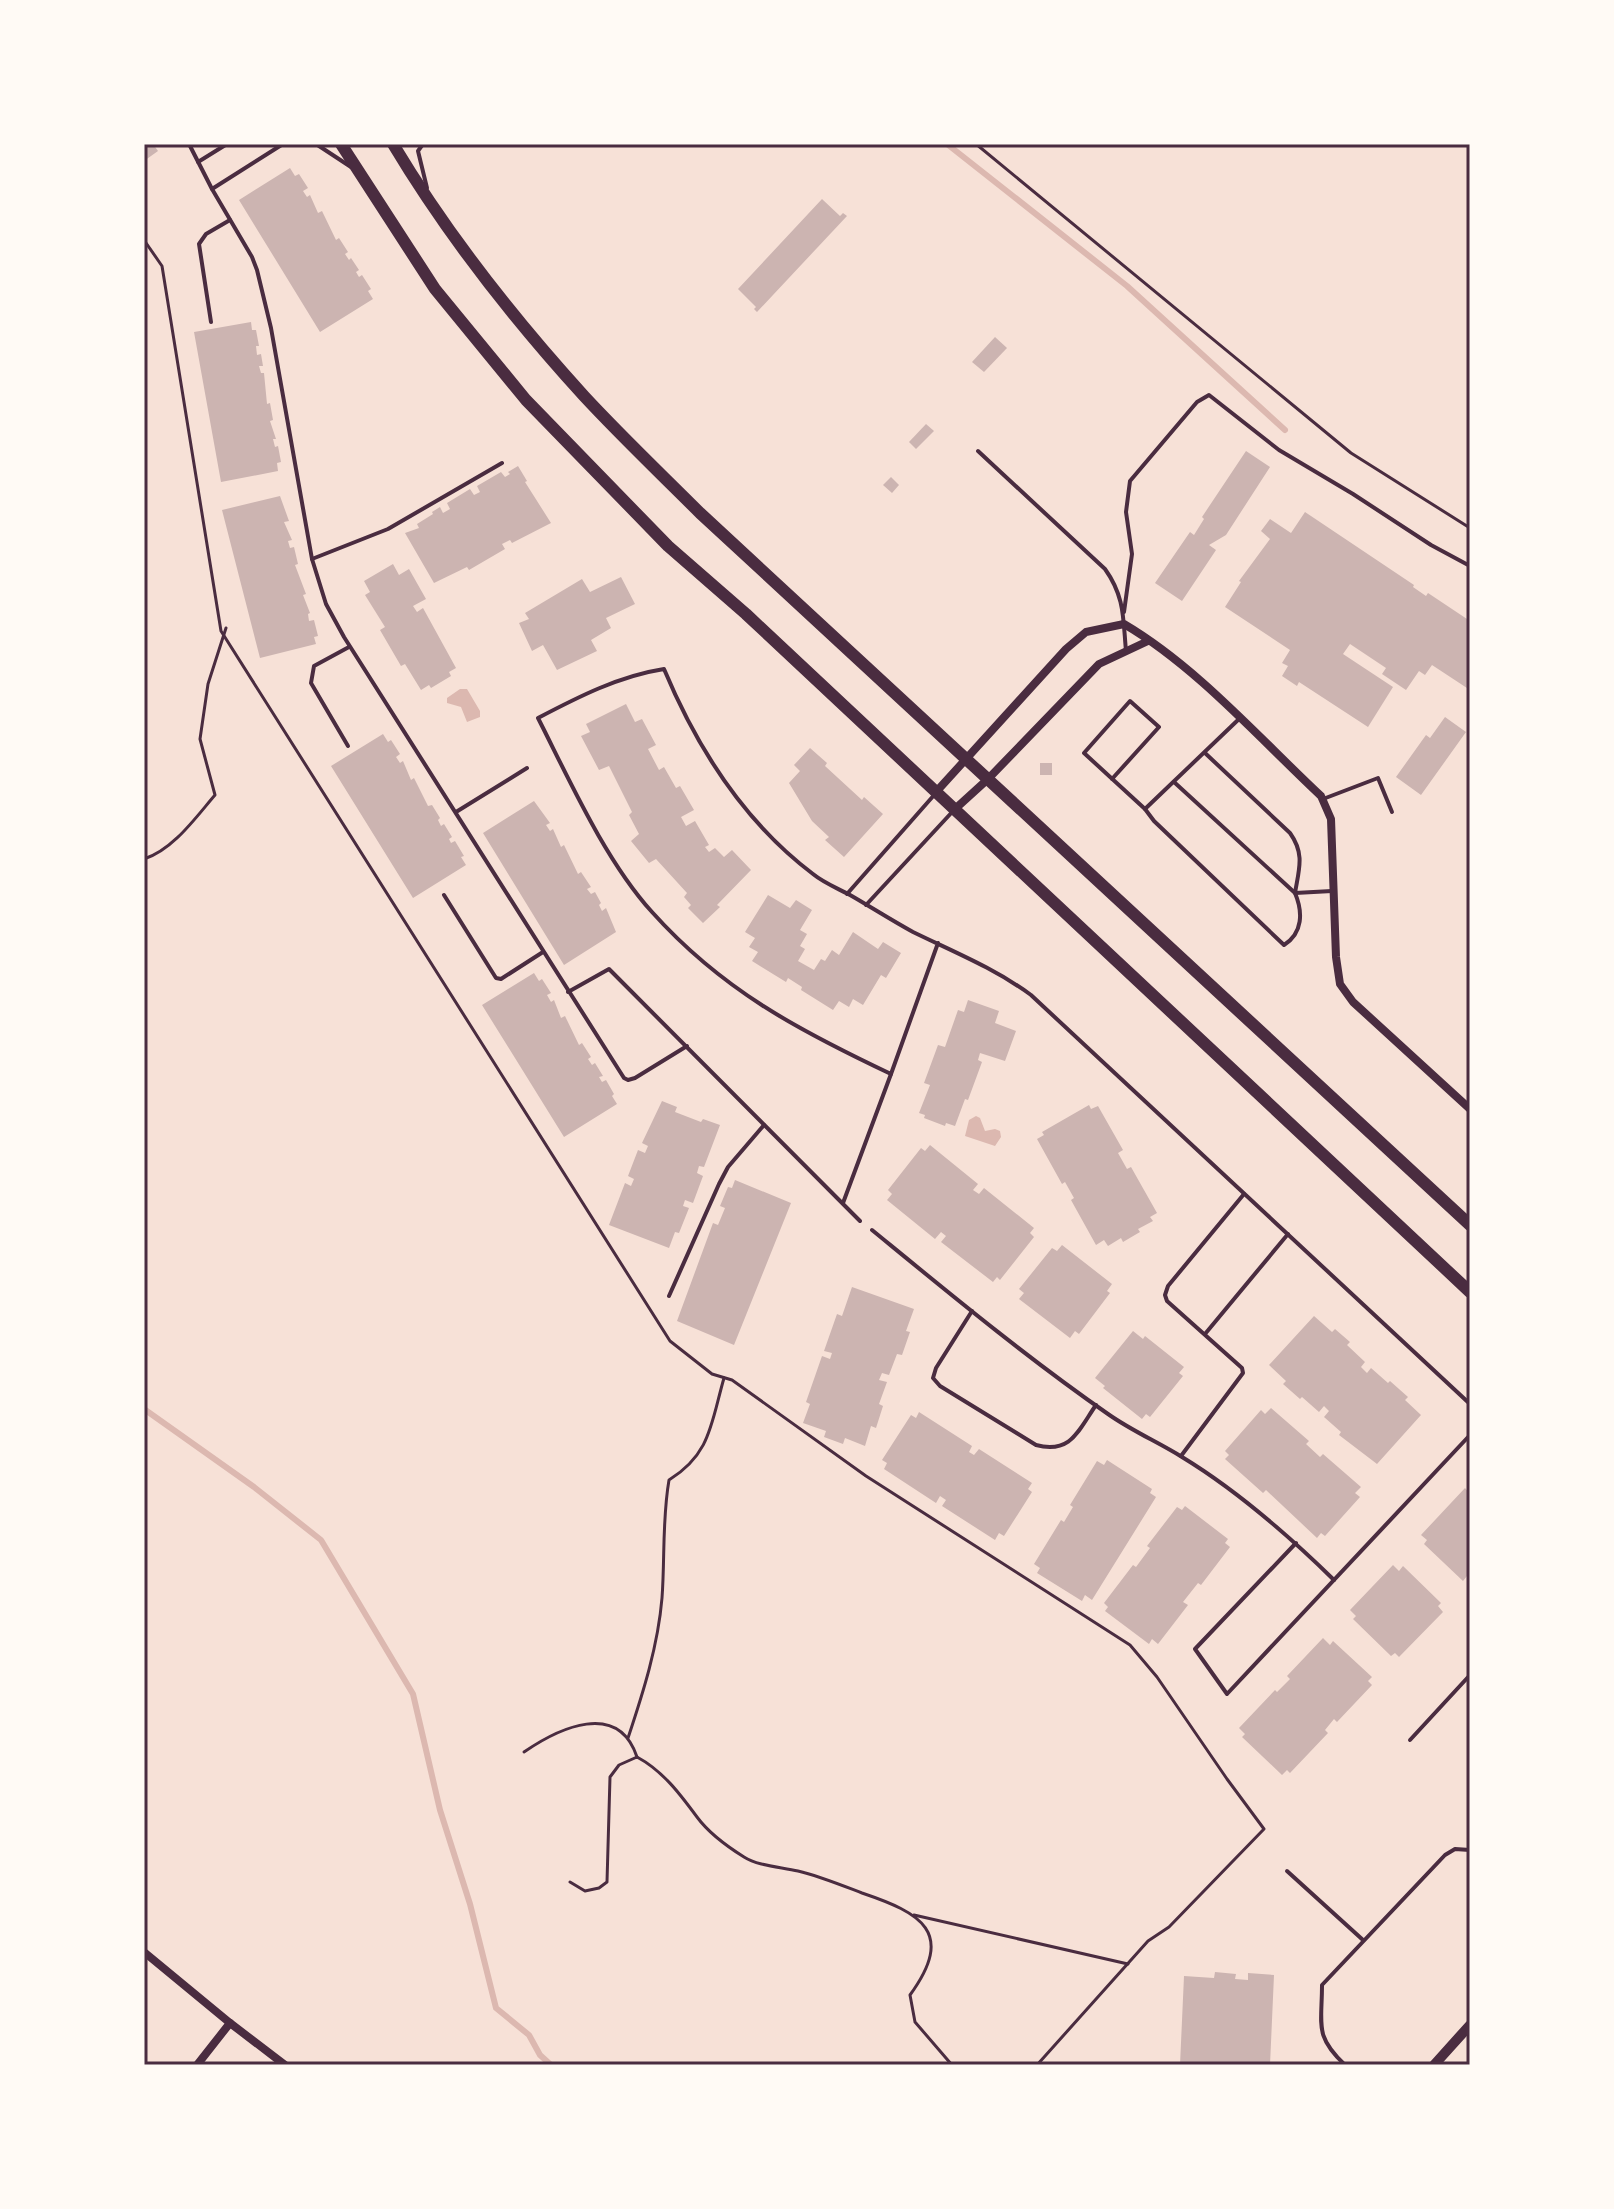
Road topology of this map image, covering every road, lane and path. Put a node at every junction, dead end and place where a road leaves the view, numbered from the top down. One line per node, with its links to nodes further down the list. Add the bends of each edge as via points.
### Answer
1 (189, 144): 9 (lane)
2 (227, 144): 9 (lane)
3 (283, 144): 11 (lane)
4 (316, 144): 10 (lane)
5 (341, 144): 10 (main road)
6 (393, 144): 12 (main road)
7 (423, 144): 12 (lane, via 418,151)
8 (976, 144): 18 (path, via 1351,453)
9 (198, 162): 11 (lane)
10 (356, 171): 35 (main road, via 435,289 526,400 668,546)
11 (212, 189): 13 (lane)
12 (431, 202): 30 (main road, via 505,305 586,398 700,513)
13 (230, 220): 15 (lane, via 206,234 198,249); 19 (lane, via 252,257 262,289)
14 (144, 240): 64 (path, via 162,266 221,631 670,1341 712,1374)
15 (211, 322)
16 (978, 451): 21 (lane, via 1105,569)
17 (502, 463): 19 (lane, via 399,523)
18 (1470, 528)
19 (312, 559): 25 (lane, via 326,604)
20 (1470, 566): 21 (lane, via 1279,450 1209,395 1197,402 1130,481 1126,512 1132,554)
21 (1124, 612): 22 (lane)
22 (1124, 624): 24 (street); 26 (lane); 30 (street, via 1086,632 1066,649)
23 (226, 628): 41 (path, via 208,684 200,739 215,795 189,825)
24 (1148, 641): 26 (street); 27 (street, via 1168,652)
25 (349, 647): 28 (lane, via 314,666 311,674 315,693); 39 (lane)
26 (1126, 651): 32 (street, via 1099,664)
27 (1239, 719): 29 (lane); 36 (street)
28 (348, 746)
29 (1205, 753): 34 (lane); 43 (lane, via 1298,845)
30 (967, 759): 32 (main road); 35 (street)
31 (527, 768): 39 (lane)
32 (988, 779): 37 (street); 57 (main road)
33 (1112, 779): 33 (lane, via 1084,753 1130,701 1159,727); 38 (lane)
34 (1174, 782): 38 (lane); 43 (lane)
35 (936, 792): 37 (main road); 44 (lane)
36 (1323, 799): 40 (lane, via 1378,778); 42 (street, via 1331,819)
37 (955, 809): 46 (lane); 60 (main road)
38 (1145, 809): 43 (lane, via 1284,945 1299,928)
39 (456, 812): 48 (lane)
40 (1392, 812)
41 (144, 859)
42 (1334, 891): 43 (lane); 52 (street, via 1340,984)
43 (1295, 893)
44 (847, 894): 46 (lane); 51 (lane, via 788,854 736,797 700,744 664,669 621,680 538,718 600,835 650,911 708,968 780,1019)
45 (444, 895): 48 (lane, via 496,978)
46 (866, 905): 47 (lane)
47 (938, 943): 51 (lane); 54 (lane, via 988,966 1031,995)
48 (543, 952): 49 (lane)
49 (568, 992): 50 (lane, via 609,969); 50 (lane, via 628,1080)
50 (687, 1046): 53 (lane)
51 (891, 1074): 55 (lane)
52 (1470, 1109)
53 (765, 1124): 55 (lane); 61 (lane, via 728,1167)
54 (1244, 1194): 59 (lane); 63 (lane, via 1165,1295)
55 (843, 1203): 56 (lane)
56 (860, 1221)
57 (1470, 1225)
58 (872, 1230): 62 (lane)
59 (1288, 1234): 63 (lane); 65 (lane)
60 (1470, 1292)
61 (669, 1296)
62 (972, 1311): 66 (lane); 66 (lane, via 936,1368 933,1378 940,1386 1048,1448 1069,1442)
63 (1205, 1334): 68 (lane, via 1243,1373)
64 (724, 1377): 72 (path, via 704,1447 669,1480 662,1599 651,1661); 82 (path, via 866,1476 1130,1645 1264,1829)
65 (1470, 1404)
66 (1096, 1405): 68 (lane)
67 (1470, 1435): 70 (lane)
68 (1181, 1456): 69 (lane)
69 (1296, 1543): 70 (lane); 70 (lane, via 1195,1649 1227,1694)
70 (1334, 1580)
71 (1470, 1675): 73 (lane)
72 (628, 1738): 74 (path, via 621,1729 575,1726 549,1734); 75 (path)
73 (1410, 1740)
74 (524, 1752)
75 (637, 1757): 78 (path, via 619,1765 610,1777 607,1882 585,1891); 79 (path, via 684,1797 699,1820 747,1859 804,1872 900,1905)
76 (1470, 1850): 80 (lane, via 1445,1855)
77 (1287, 1871): 80 (lane)
78 (570, 1882)
79 (912, 1914): 82 (path); 88 (path, via 930,1938 932,1952 925,1975 910,1995 915,2022)
80 (1363, 1940): 85 (lane, via 1322,1985 1321,2036)
81 (144, 1952): 83 (street)
82 (1128, 1964): 89 (path)
83 (230, 2023): 86 (street); 87 (street)
84 (1470, 2025): 90 (street)
85 (1342, 2064)
86 (197, 2065)
87 (285, 2065)
88 (952, 2065)
89 (1037, 2065)
90 (1434, 2065)

